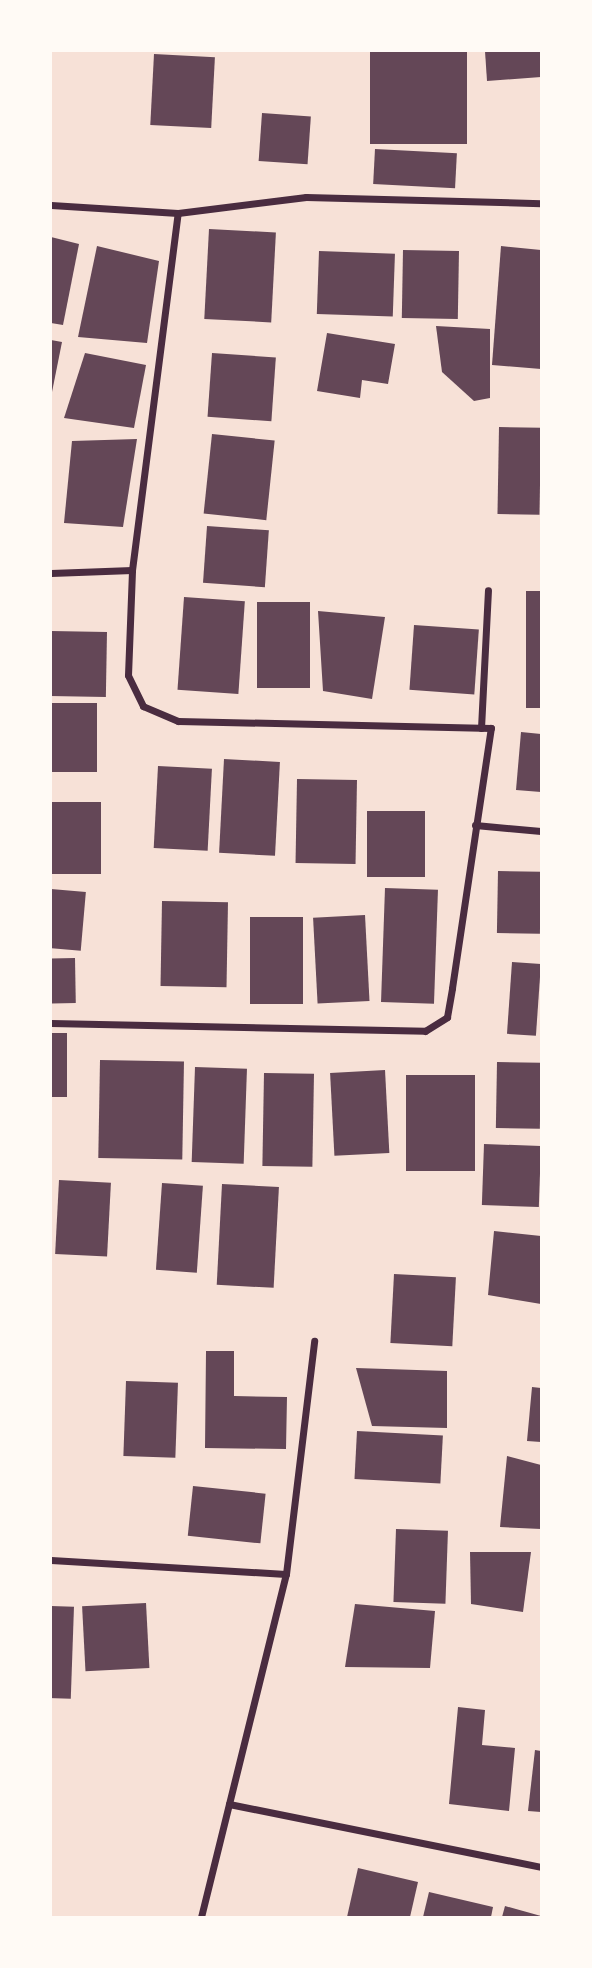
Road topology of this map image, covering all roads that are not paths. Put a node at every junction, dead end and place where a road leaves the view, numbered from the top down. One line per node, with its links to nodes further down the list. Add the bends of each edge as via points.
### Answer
1 (541, 202): 3 (street, via 306,197)
2 (51, 205): 3 (street)
3 (178, 212): 4 (street)
4 (132, 570): 5 (street); 7 (street, via 128,675 143,706 178,721)
5 (51, 573)
6 (488, 590): 7 (street)
7 (481, 728): 8 (street, via 491,728)
8 (475, 825): 9 (street); 10 (street, via 447,1017 425,1031)
9 (541, 831)
10 (51, 1023)
11 (314, 1341): 13 (street)
12 (51, 1560): 13 (street)
13 (286, 1574): 14 (street)
14 (229, 1804): 15 (street); 16 (street)
15 (541, 1867)
16 (201, 1917)

